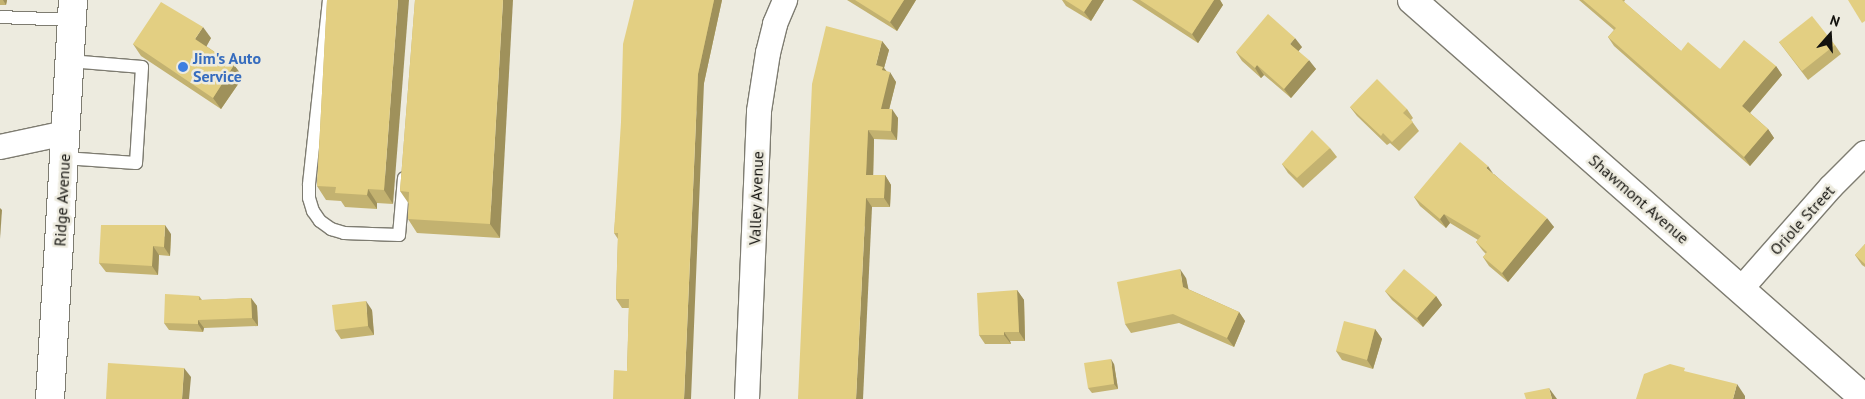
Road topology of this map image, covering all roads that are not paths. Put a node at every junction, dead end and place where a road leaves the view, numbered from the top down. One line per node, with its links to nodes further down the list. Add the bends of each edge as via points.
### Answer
1 (329, 0): 10 (lane, via 309,185 313,211 331,229 344,233 399,235)
2 (785, 0): 13 (street, Valley Avenue, via 768,52 759,111)
3 (1412, 0): 11 (street, Shawmont Avenue)
4 (72, 10): 5 (lane); 6 (street, Ridge Avenue)
5 (0, 17)
6 (69, 61): 7 (street, Ridge Avenue); 7 (lane, via 142,66 136,163)
7 (65, 146): 8 (street); 12 (street, Ridge Avenue)
8 (0, 148)
9 (1865, 153): 11 (street, Oriole Street)
10 (404, 166)
11 (1741, 289): 14 (street, Shawmont Avenue)
12 (50, 399)
13 (748, 399)
14 (1865, 399)

